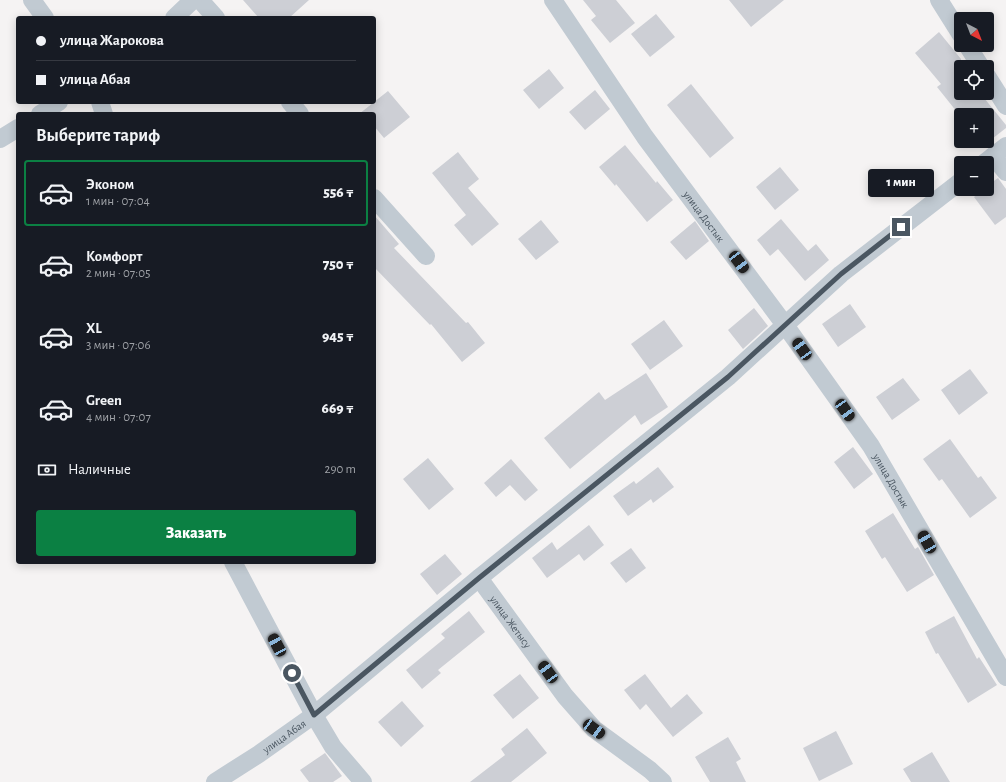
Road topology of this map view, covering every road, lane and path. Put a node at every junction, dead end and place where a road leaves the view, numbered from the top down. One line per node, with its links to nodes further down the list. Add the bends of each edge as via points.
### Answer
1 (32, 0): 6 (street)
2 (193, 0): 7 (street)
3 (200, 0): 8 (street)
4 (553, 0): 23 (street, улица Достык, via 646,137)
5 (939, 0): 9 (street)
6 (44, 16)
7 (176, 16)
8 (214, 16)
9 (954, 24)
10 (994, 87): 13 (street)
11 (56, 104): 14 (street)
12 (292, 104): 15 (street)
13 (1006, 106)
14 (43, 112)
15 (298, 112)
16 (16, 129): 17 (street)
17 (0, 140)
18 (994, 155): 19 (street)
19 (1006, 172)
20 (954, 186): 23 (street, улица Абая, via 841,274)
21 (376, 200): 22 (street)
22 (426, 256)
23 (785, 325): 25 (street, улица Абая, via 728,377); 26 (street, улица Достык, via 871,446)
24 (234, 564): 27 (street)
25 (479, 578): 27 (street, улица Абая); 30 (street, улица Жетысу, via 565,696 594,729)
26 (1006, 677)
27 (314, 715): 28 (street, улица Абая); 29 (street, via 333,747)
28 (215, 782)
29 (362, 782)
30 (663, 782)

